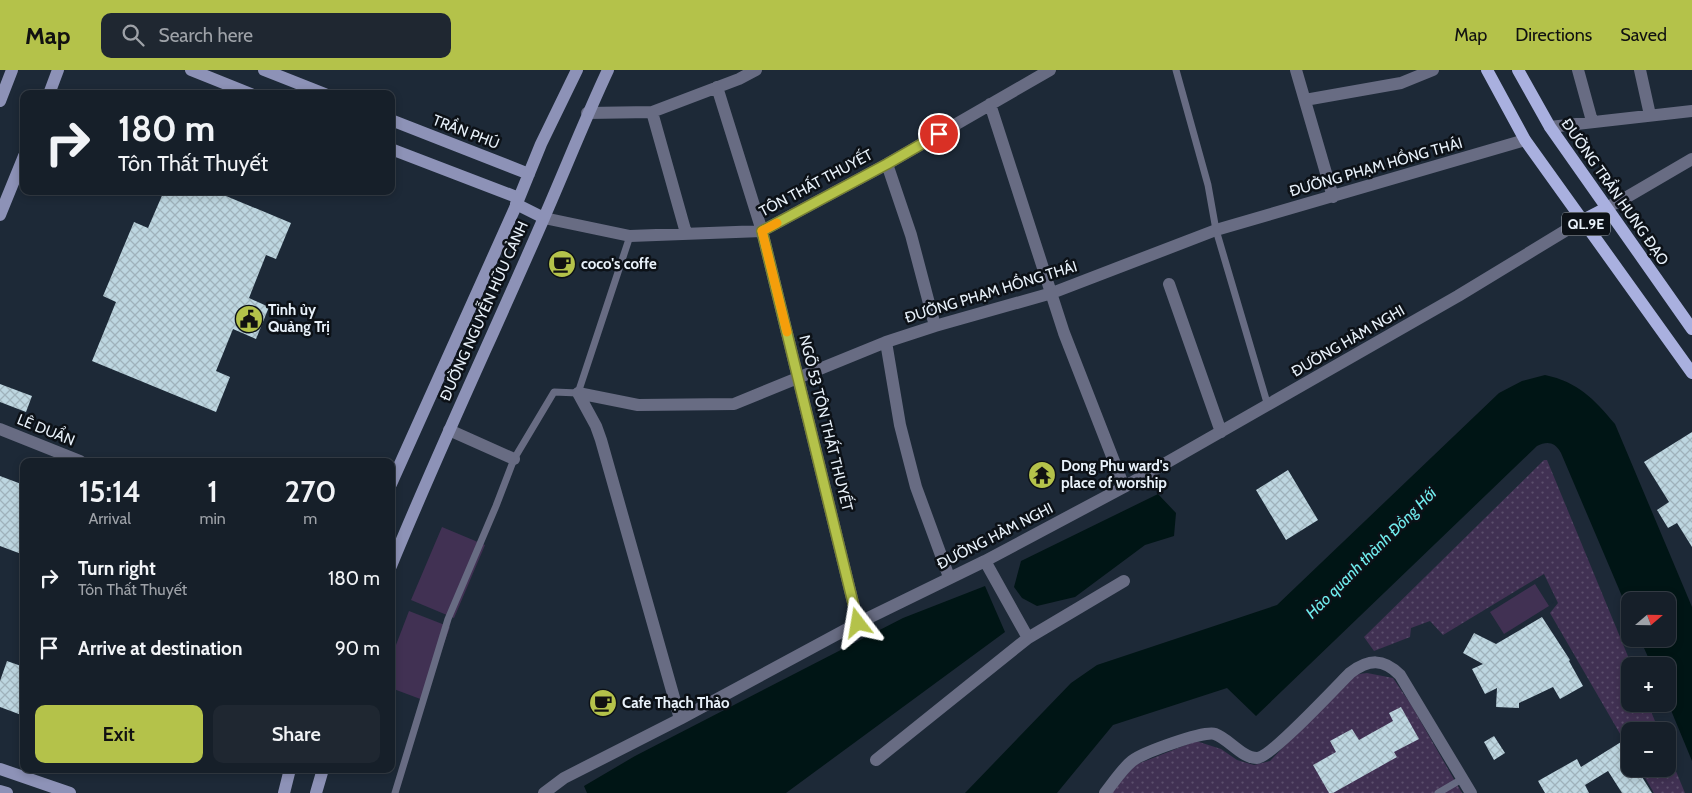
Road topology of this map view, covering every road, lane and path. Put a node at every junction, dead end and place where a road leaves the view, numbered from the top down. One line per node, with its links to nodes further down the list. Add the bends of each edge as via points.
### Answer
1 (12, 70): 21 (main road)
2 (58, 70): 17 (main road)
3 (191, 70): 18 (main road)
4 (264, 70): 19 (main road)
5 (578, 70): 35 (main road, ĐƯỜNG NGUYỄN HỮU CẢNH)
6 (608, 70): 25 (main road, ĐƯỜNG NGUYỄN HỮU CẢNH)
7 (756, 70): 16 (street)
8 (1050, 70): 22 (street, TÔN THẤT THUYẾT)
9 (1176, 70): 42 (lane, via 1208,186)
10 (1296, 70): 20 (street)
11 (1433, 70): 20 (street, via 1401,83)
12 (1487, 70): 30 (main road, QL.9E)
13 (1518, 70): 29 (main road, ĐƯỜNG TRẦN HƯNG ĐẠO / QL.9E)
14 (1578, 70): 27 (street)
15 (1640, 70): 26 (street)
16 (717, 87): 24 (street); 43 (street, NGÕ 53 TÔN THẤT THUYẾT)
17 (50, 90)
18 (241, 90)
19 (314, 90)
20 (1306, 100): 36 (street)
21 (0, 101)
22 (990, 104): 33 (street, TÔN THẤT THUYẾT); 47 (street)
23 (1692, 111): 26 (street)
24 (652, 112): 25 (street); 44 (street)
25 (587, 113): 40 (main road, ĐƯỜNG NGUYỄN HỮU CẢNH)
26 (1650, 115): 27 (street)
27 (1592, 121): 29 (street)
28 (395, 122): 35 (main road, TRẦN PHÚ)
29 (1550, 127): 38 (main road, ĐƯỜNG TRẦN HƯNG ĐẠO / QL.9E)
30 (1526, 140): 36 (street, ĐƯỜNG PHẠM HỒNG THÁI); 41 (main road, QL.9E)
31 (395, 151): 37 (main road)
32 (1692, 159): 38 (street)
33 (887, 164): 43 (street, TÔN THẤT THUYẾT); 48 (street, via 911,234)
34 (20, 166): 39 (main road)
35 (529, 174): 37 (main road, ĐƯỜNG NGUYỄN HỮU CẢNH)
36 (1333, 197): 42 (street, ĐƯỜNG PHẠM HỒNG THÁI)
37 (518, 201): 40 (main road); 60 (main road, ĐƯỜNG NGUYỄN HỮU CẢNH)
38 (1606, 208): 41 (main road); 49 (main road, ĐƯỜNG TRẦN HƯNG ĐẠO / QL.9E)
39 (0, 215)
40 (544, 218): 45 (street, TÔN THẤT THUYẾT); 56 (main road, ĐƯỜNG NGUYỄN HỮU CẢNH)
41 (1583, 220): 51 (main road, QL.9E); 54 (street, ĐƯỜNG HÀM NGHI)
42 (1216, 230): 47 (street, ĐƯỜNG PHẠM HỒNG THÁI); 54 (lane)
43 (762, 231): 44 (street, TÔN THẤT THUYẾT); 52 (street, NGÕ 53 TÔN THẤT THUYẾT)
44 (686, 233): 45 (street, TÔN THẤT THUYẾT)
45 (630, 236): 53 (lane)
46 (1169, 284): 57 (street)
47 (1052, 293): 48 (street, ĐƯỜNG PHẠM HỒNG THÁI); 61 (street, via 1074,360)
48 (935, 326): 50 (street, ĐƯỜNG PHẠM HỒNG THÁI)
49 (1692, 329)
50 (886, 342): 52 (street, ĐƯỜNG PHẠM HỒNG THÁI); 64 (street, via 900,425 916,487)
51 (1692, 373)
52 (799, 378): 53 (street, ĐƯỜNG PHẠM HỒNG THÁI, via 734,404 638,405); 66 (street, NGÕ 53 TÔN THẤT THUYẾT)
53 (578, 393): 59 (lane, via 554,392); 68 (street, via 601,440)
54 (1268, 406): 57 (street, ĐƯỜNG HÀM NGHI)
55 (0, 429): 58 (street, LÊ DUẨN)
56 (449, 430): 59 (street); 62 (main road, ĐƯỜNG NGUYỄN HỮU CẢNH)
57 (1222, 432): 61 (street, ĐƯỜNG HÀM NGHI)
58 (72, 458)
59 (514, 459): 79 (lane, via 448,619)
60 (395, 475)
61 (1124, 488): 63 (street, ĐƯỜNG HÀM NGHI)
62 (395, 557)
63 (984, 561): 64 (street, ĐƯỜNG HÀM NGHI); 67 (street)
64 (950, 577): 66 (street, ĐƯỜNG HÀM NGHI)
65 (1124, 581): 67 (street)
66 (858, 623): 68 (street, ĐƯỜNG HÀM NGHI)
67 (1028, 638): 69 (street)
68 (680, 719): 80 (street, ĐƯỜNG HÀM NGHI, via 564,778)
69 (876, 760)
70 (0, 769): 76 (main road)
71 (289, 773): 77 (main road)
72 (322, 773): 78 (main road)
73 (1462, 779): 81 (street, via 1400,674 1382,662 1358,666 1264,756 1258,758 1246,754 1223,737 1200,734 1132,761); 82 (lane); 83 (street)
74 (0, 791): 75 (main road)
75 (7, 793)
76 (70, 793)
77 (284, 793)
78 (316, 793)
79 (396, 793)
80 (544, 793)
81 (1105, 793)
82 (1438, 793)
83 (1471, 793)

